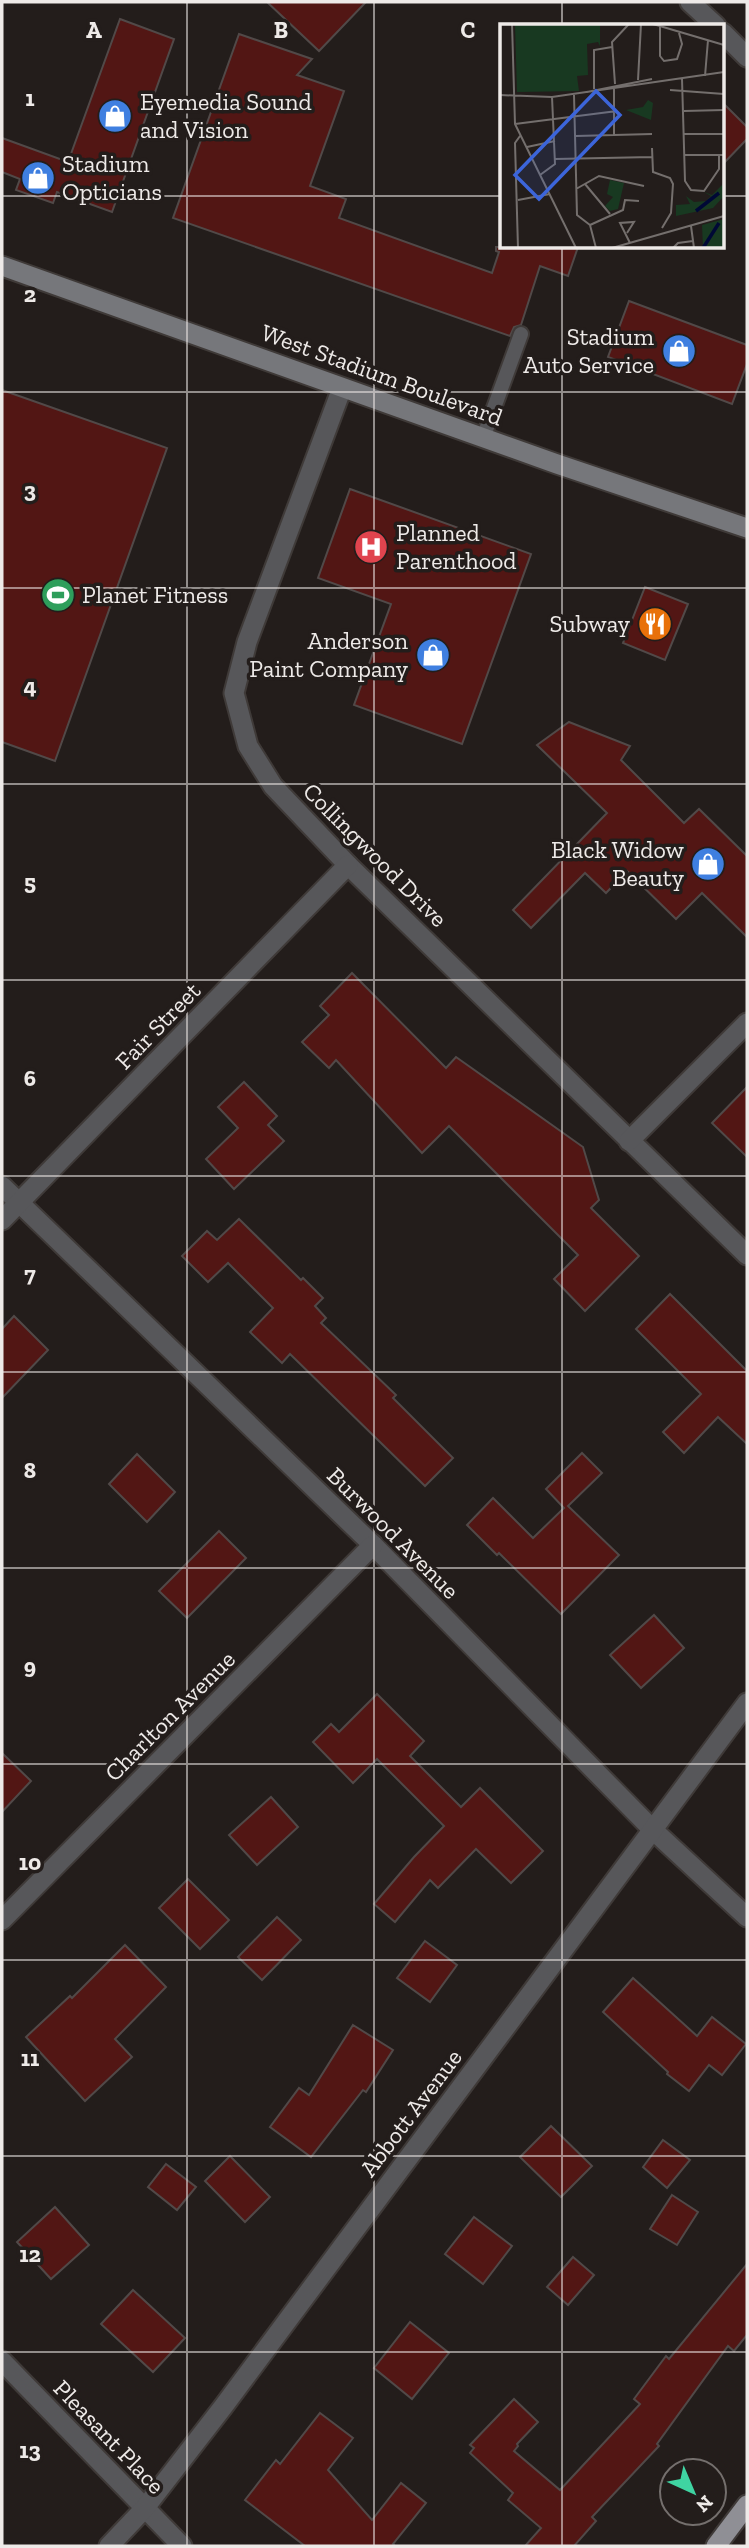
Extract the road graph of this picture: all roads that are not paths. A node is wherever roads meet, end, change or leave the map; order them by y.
1 (690, 2) edge
2 (714, 24) edge
3 (724, 34) edge
4 (747, 57) edge
5 (2, 265) edge
6 (521, 334) dead end
7 (342, 388) junction
8 (483, 438) junction
9 (747, 528) edge
10 (348, 865) junction
11 (747, 1023) edge
12 (629, 1140) junction
13 (2, 1186) edge
14 (19, 1203) junction
15 (2, 1220) edge
16 (747, 1255) edge
17 (373, 1545) junction
18 (747, 1703) edge
19 (653, 1830) junction
20 (747, 1917) edge
21 (2, 1920) edge
22 (2, 2361) edge
23 (746, 2508) edge
24 (144, 2509) junction
25 (109, 2546) edge
26 (182, 2546) edge
27 (716, 2546) edge

1 - 2 street
3 - 4 street
5 - 7 main road, West Stadium Boulevard
6 - 8 lane
7 - 8 main road, West Stadium Boulevard
7 - 10 street, Collingwood Drive
8 - 9 main road, West Stadium Boulevard
10 - 12 street, Collingwood Drive
10 - 14 street, Fair Street
11 - 12 street
12 - 16 street, Collingwood Drive
13 - 14 street, Burwood Avenue
14 - 15 street, Fair Street
14 - 17 street, Burwood Avenue
17 - 19 street, Burwood Avenue
17 - 21 street, Charlton Avenue
18 - 19 street, Abbott Avenue
19 - 20 street, Burwood Avenue
19 - 24 street, Abbott Avenue
22 - 24 street, Pleasant Place
23 - 27 main road
24 - 25 street, Abbott Avenue
24 - 26 street, Pleasant Place

